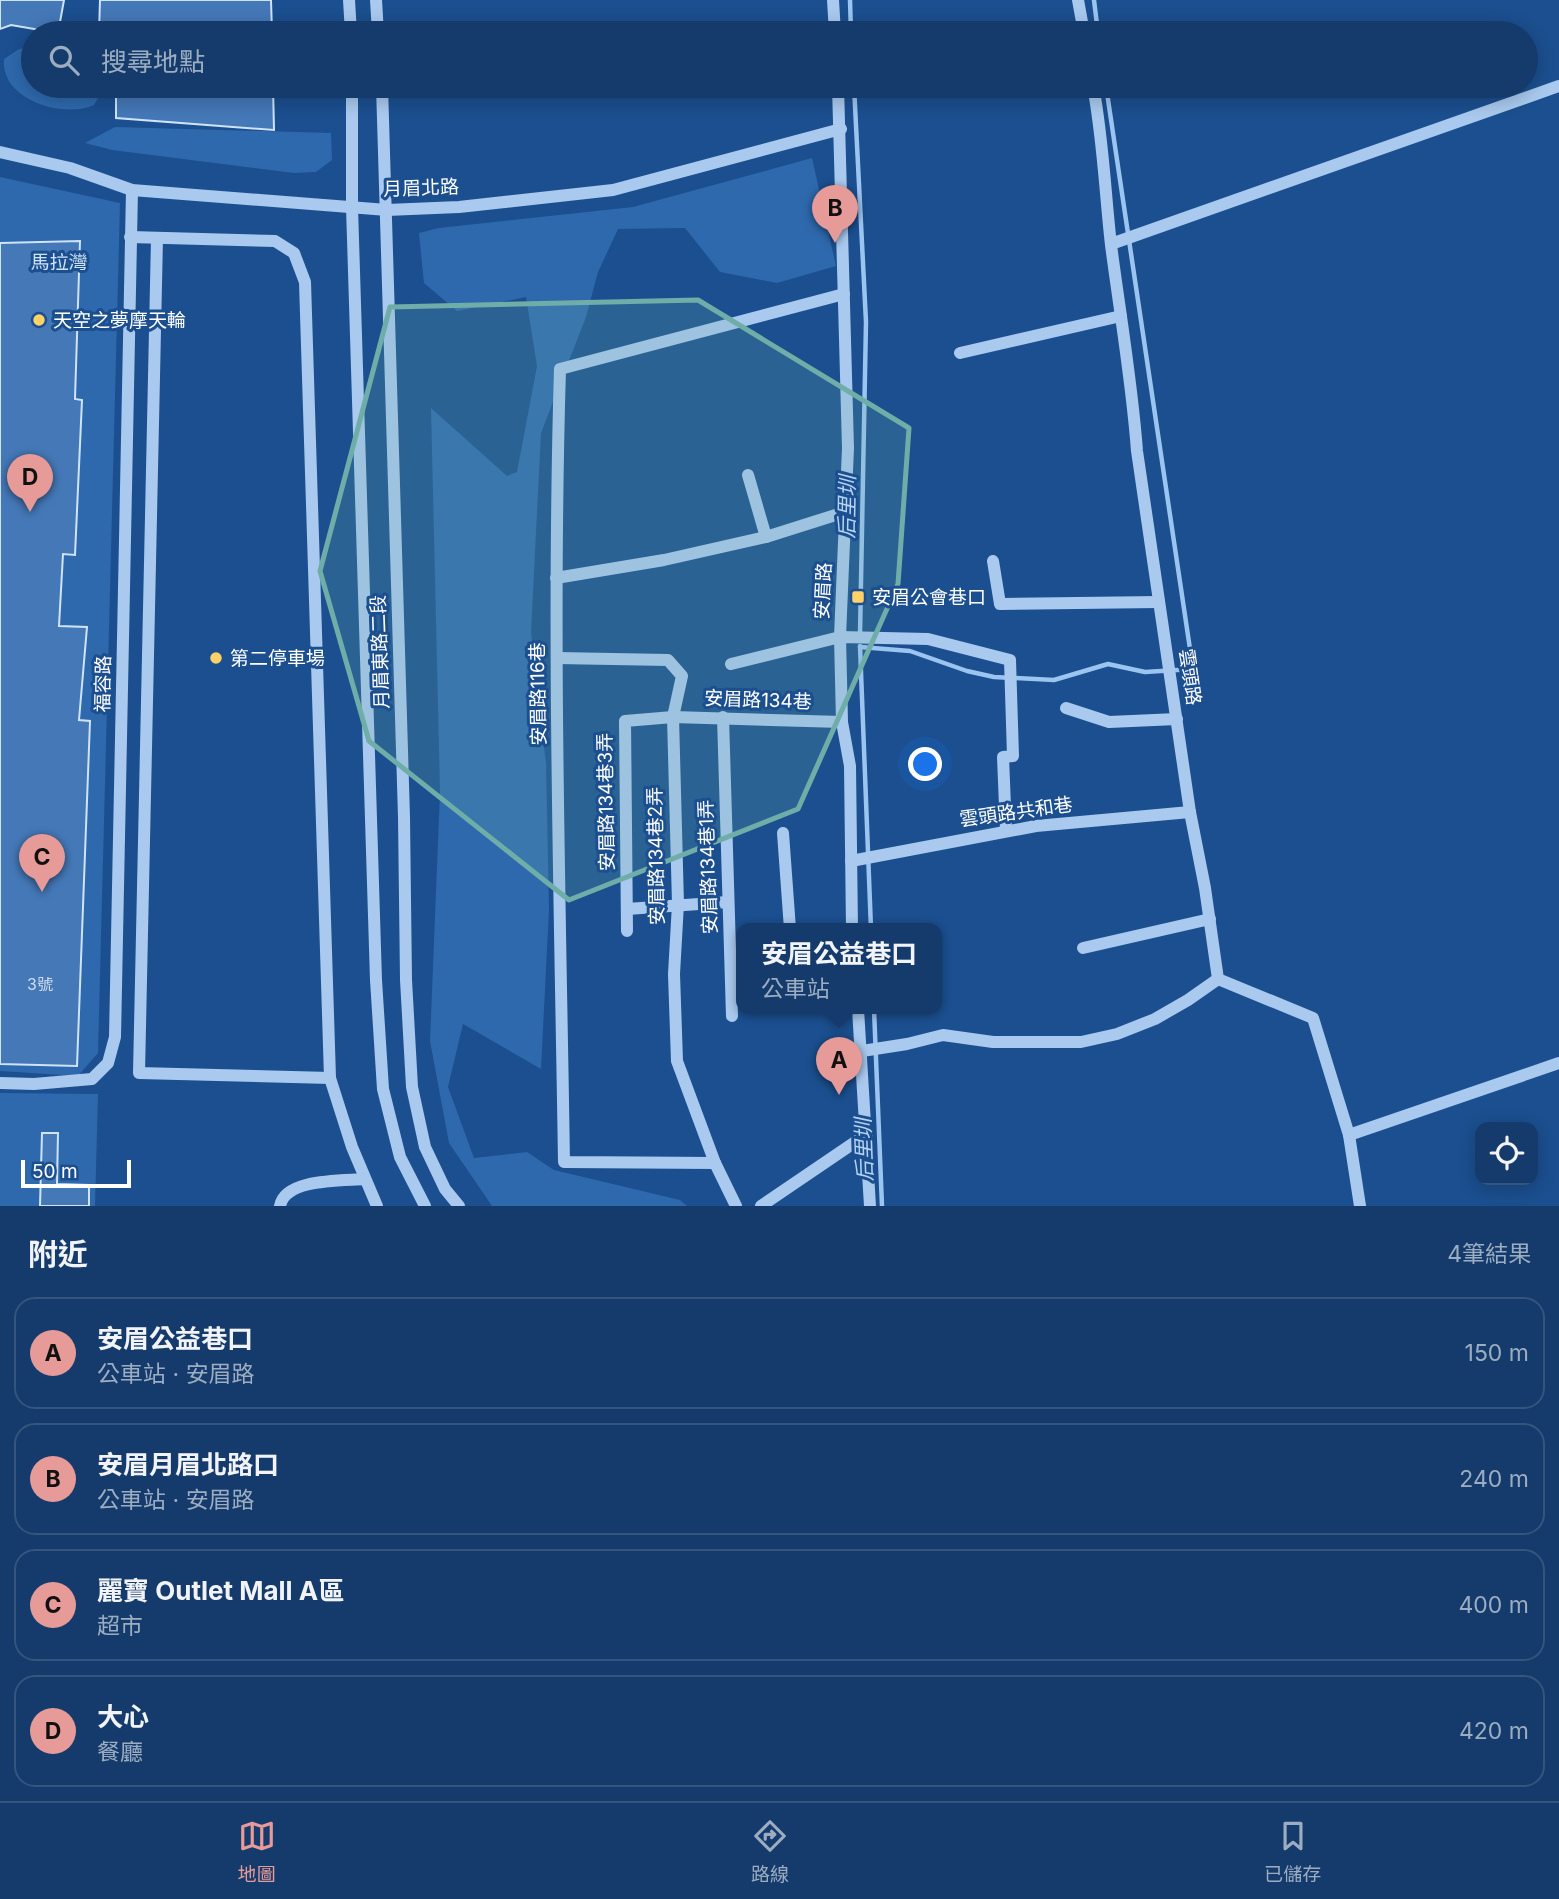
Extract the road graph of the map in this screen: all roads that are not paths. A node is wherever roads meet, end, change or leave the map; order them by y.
1 (349, 0) edge
2 (376, 0) edge
3 (833, 0) edge
4 (1078, 0) edge
5 (350, 21) edge
6 (377, 21) edge
7 (834, 21) edge
8 (1081, 21) edge
9 (1559, 86) edge
10 (1538, 93) edge
11 (352, 98) edge
12 (382, 98) edge
13 (839, 98) edge
14 (1095, 98) edge
15 (1525, 98) edge
16 (841, 130) junction
17 (0, 152) edge
18 (131, 190) junction
19 (352, 207) junction
20 (387, 210) junction
21 (130, 237) junction
22 (157, 238) junction
23 (1111, 244) junction
24 (844, 294) junction
25 (1121, 316) junction
26 (960, 354) dead end
27 (748, 475) dead end
28 (845, 512) junction
29 (766, 537) junction
30 (993, 561) dead end
31 (556, 578) junction
32 (1159, 602) junction
33 (840, 636) junction
34 (557, 658) junction
35 (731, 664) dead end
36 (1066, 708) dead end
37 (673, 717) junction
38 (723, 718) junction
39 (1177, 719) junction
40 (842, 722) junction
41 (1189, 813) junction
42 (1006, 831) junction
43 (783, 832) dead end
44 (850, 862) junction
45 (728, 902) junction
46 (678, 904) junction
47 (627, 909) junction
48 (1210, 919) junction
49 (790, 923) edge
50 (852, 923) edge
51 (627, 931) dead end
52 (735, 948) edge
53 (1083, 948) dead end
54 (1218, 979) junction
55 (858, 1014) edge
56 (732, 1016) dead end
57 (862, 1051) junction
58 (1559, 1063) edge
59 (330, 1078) junction
60 (0, 1083) edge
61 (867, 1134) junction
62 (1349, 1135) junction
63 (715, 1163) junction
64 (365, 1179) junction
65 (280, 1206) edge
66 (377, 1206) edge
67 (425, 1206) edge
68 (459, 1206) edge
69 (736, 1206) edge
70 (761, 1206) edge
71 (870, 1206) edge
72 (1360, 1206) edge

1 - 5 street
2 - 6 street
3 - 7 street
4 - 8 street
9 - 10 street
11 - 19 street, 月眉東路二段
12 - 20 street, 月眉東路二段
13 - 16 street, 安眉路
14 - 23 street, 雲頭路
15 - 23 street
16 - 20 street, 月眉北路
16 - 24 street, 安眉路
17 - 18 street, 月眉北路
18 - 19 street, 月眉北路
18 - 21 street, 福容路
19 - 20 street, 月眉北路
19 - 67 street, 月眉東路二段
20 - 68 street, 月眉東路二段
21 - 22 street
21 - 60 street, 福容路
22 - 59 street
22 - 59 street
23 - 25 street, 雲頭路
24 - 28 street, 安眉路
24 - 31 street, 安眉路116巷
25 - 26 street
25 - 32 street, 雲頭路
27 - 29 street
28 - 29 street
28 - 33 street, 安眉路
29 - 31 street
30 - 32 street
31 - 34 street, 安眉路116巷
32 - 39 street, 雲頭路
33 - 35 street
33 - 40 street, 安眉路
33 - 42 street
34 - 37 street, 安眉路134巷2弄
34 - 63 street, 安眉路116巷
36 - 39 street
37 - 38 street, 安眉路134巷
37 - 46 street, 安眉路134巷2弄
37 - 47 street, 安眉路134巷3弄
38 - 40 street, 安眉路134巷
38 - 45 street, 安眉路134巷1弄
39 - 41 street, 雲頭路
40 - 44 street, 安眉路
41 - 42 street, 雲頭路共和巷
41 - 48 street, 雲頭路
42 - 44 street, 雲頭路共和巷
43 - 49 street
44 - 50 street, 安眉路
45 - 46 street
45 - 52 street, 安眉路134巷1弄
46 - 47 street
46 - 63 street, 安眉路134巷2弄
47 - 51 street, 安眉路134巷3弄
48 - 53 street
48 - 54 street, 雲頭路
52 - 56 street, 安眉路134巷1弄
54 - 57 street
54 - 62 street
55 - 57 street
57 - 61 street
58 - 62 street
59 - 64 street
61 - 70 street
61 - 71 street
62 - 72 street
63 - 69 street
64 - 65 street
64 - 66 street

